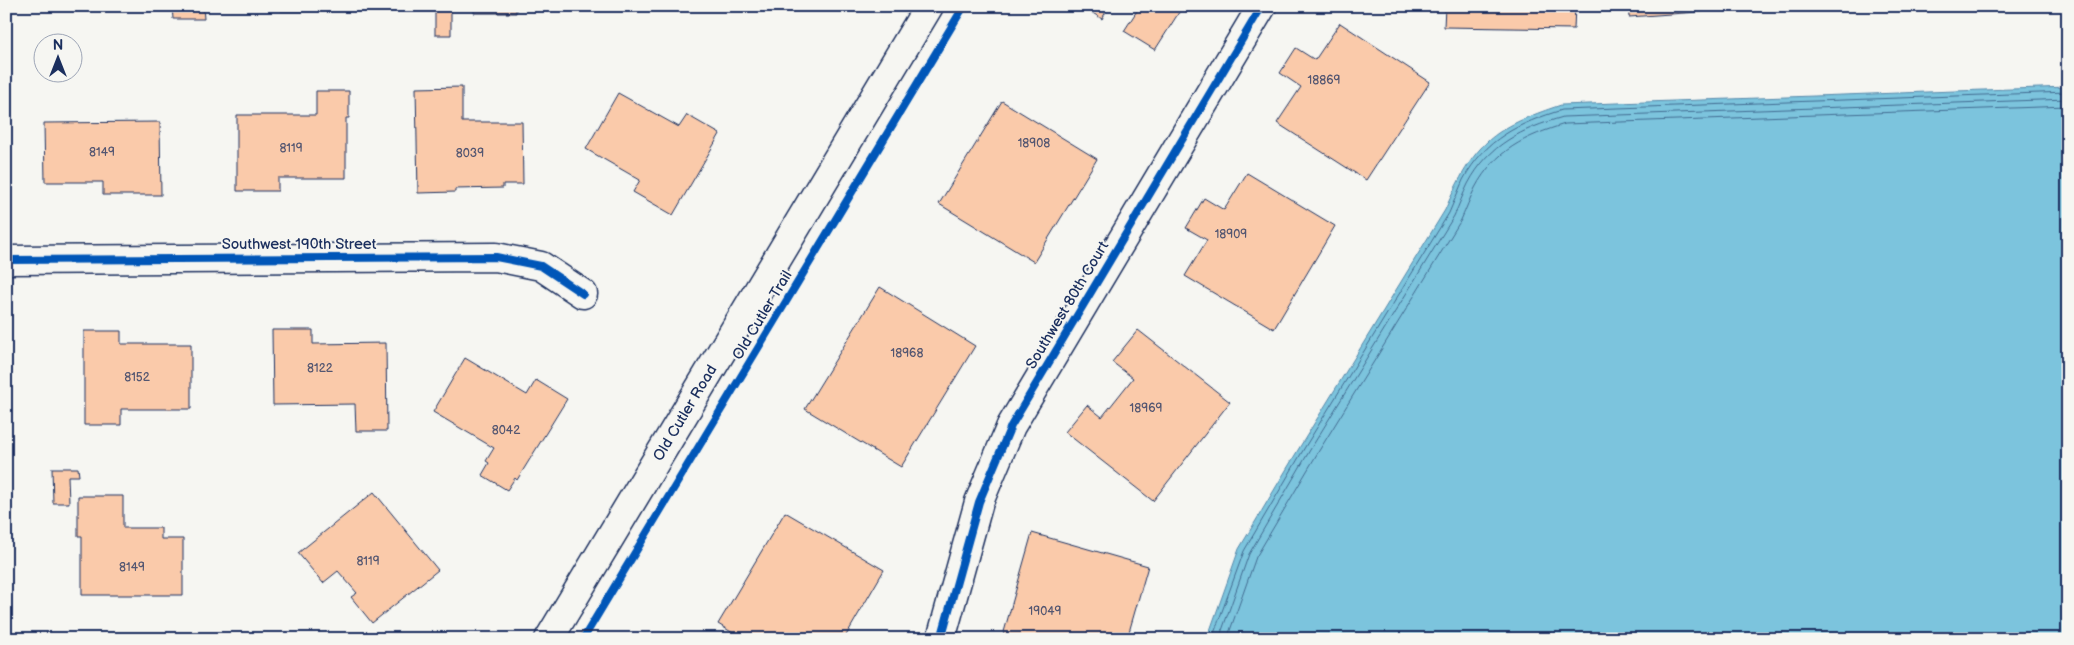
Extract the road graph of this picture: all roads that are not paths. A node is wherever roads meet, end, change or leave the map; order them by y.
1 (929, 6) edge
2 (1262, 6) edge
3 (6, 260) edge
4 (583, 294) dead end
5 (549, 639) edge
6 (941, 639) edge

1 - 5 street, Old Cutler Road
2 - 6 street, Southwest 80th Court
3 - 4 street, Southwest 190th Street

